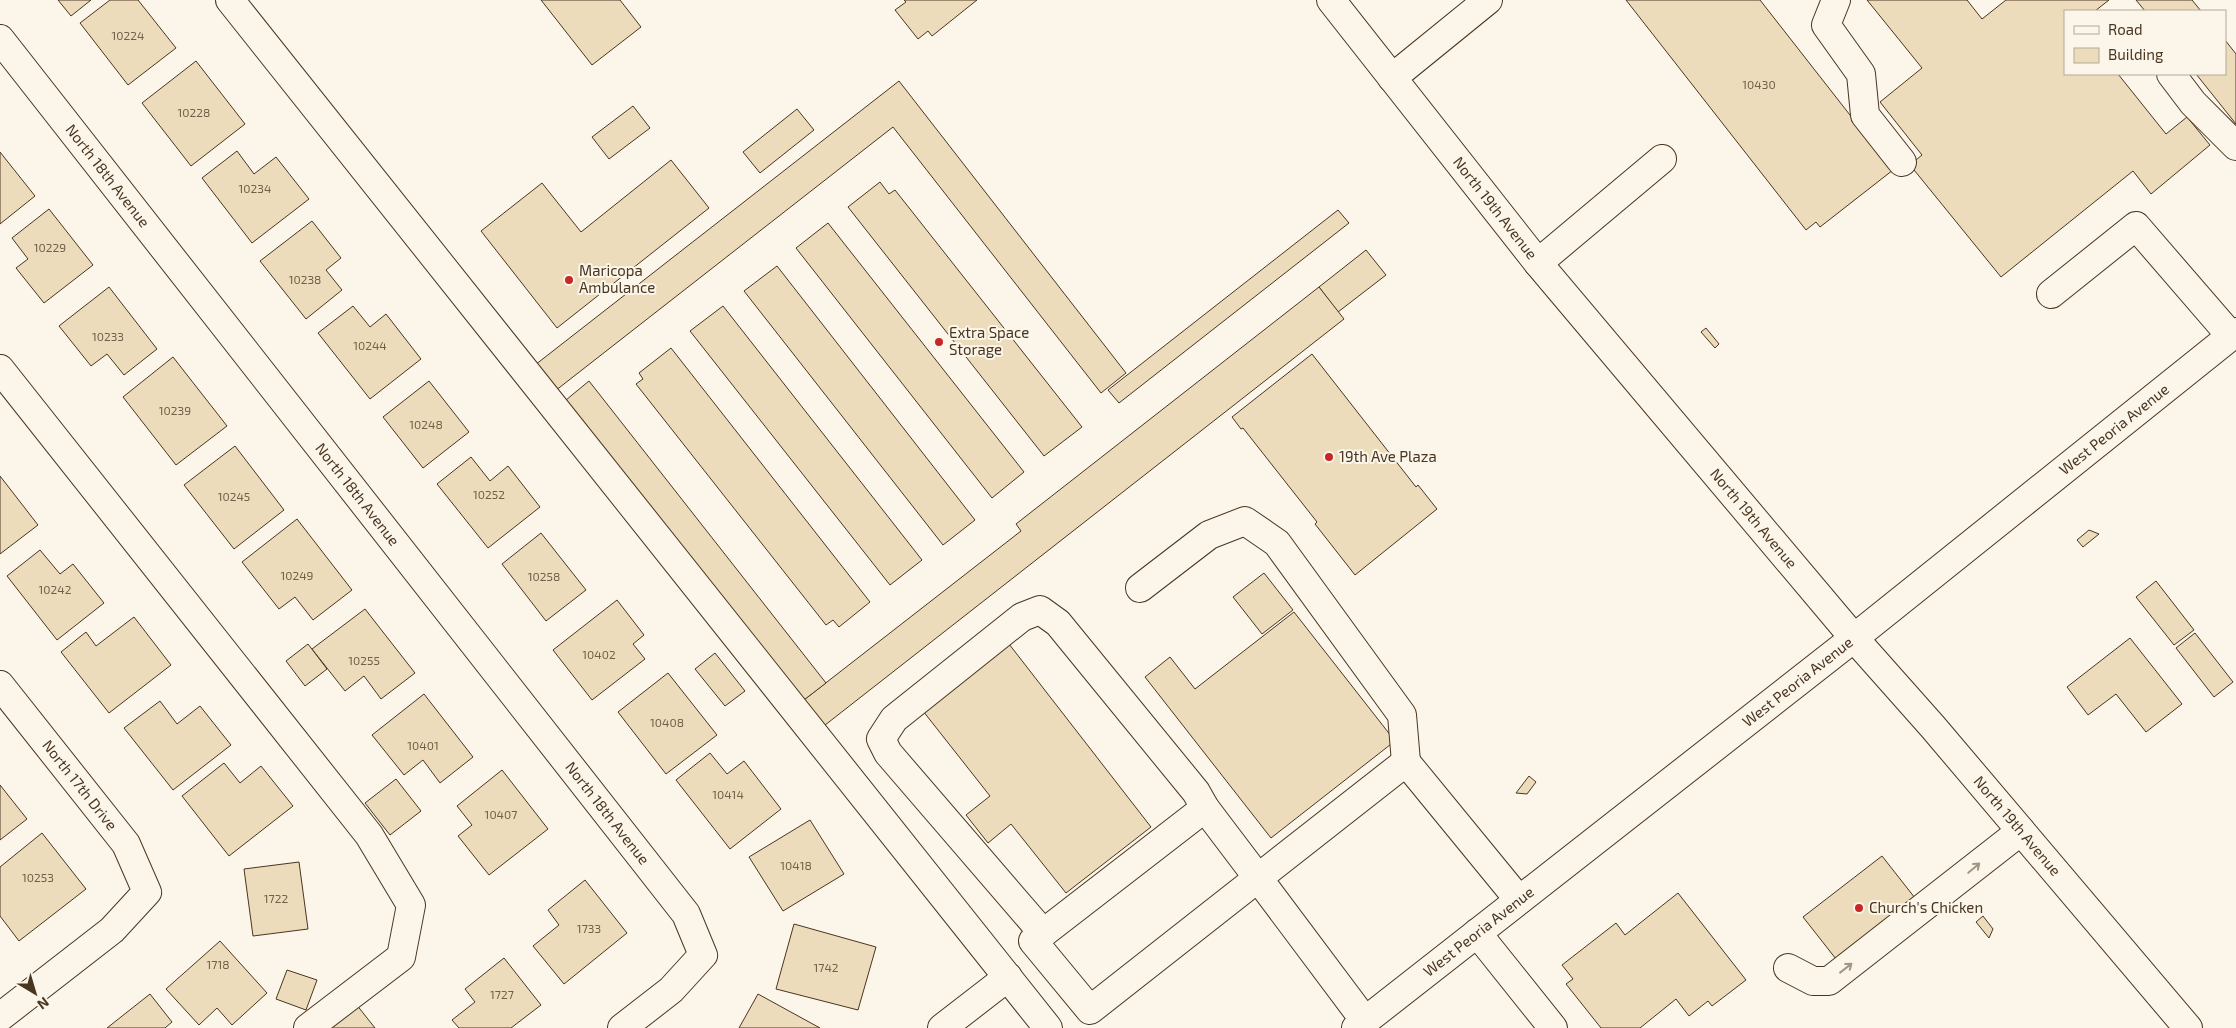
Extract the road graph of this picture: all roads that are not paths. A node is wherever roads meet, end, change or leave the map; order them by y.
1 (230, 0) edge
2 (1331, 0) edge
3 (1488, 0) edge
4 (1836, 0) edge
5 (1, 41) edge
6 (2172, 75) edge
7 (1392, 78) junction
8 (2236, 146) edge
9 (1662, 159) dead end
10 (1902, 162) dead end
11 (1538, 263) junction
12 (2051, 294) dead end
13 (2234, 334) edge
14 (0, 369) edge
15 (1140, 588) dead end
16 (1854, 638) junction
17 (0, 685) edge
18 (1406, 762) junction
19 (1205, 808) junction
20 (2021, 830) junction
21 (1258, 878) junction
22 (1519, 900) junction
23 (1043, 933) junction
24 (1477, 933) junction
25 (1788, 968) dead end
26 (1008, 977) junction
27 (0, 1017) edge
28 (1360, 1025) edge
29 (308, 1028) edge
30 (622, 1028) edge
31 (942, 1028) edge
32 (1048, 1028) edge
33 (1553, 1028) edge
34 (2188, 1028) edge

1 - 26 main road
2 - 7 main road, North 19th Avenue
3 - 7 main road
4 - 10 main road
5 - 30 main road, North 18th Avenue
6 - 8 main road
7 - 11 main road, North 19th Avenue
9 - 11 main road
11 - 16 main road, North 19th Avenue
12 - 13 main road
13 - 16 main road, West Peoria Avenue
14 - 29 main road
15 - 18 main road
16 - 20 main road, North 19th Avenue
16 - 22 main road, West Peoria Avenue
17 - 27 main road, North 17th Drive
18 - 21 main road
18 - 22 main road
19 - 21 main road
19 - 23 main road
19 - 23 main road
25 -> 20 main road
20 - 34 main road, North 19th Avenue
21 - 23 main road
21 - 28 main road
22 - 24 main road, West Peoria Avenue
24 - 28 main road, West Peoria Avenue
24 - 33 main road
26 - 31 main road
26 - 32 main road

